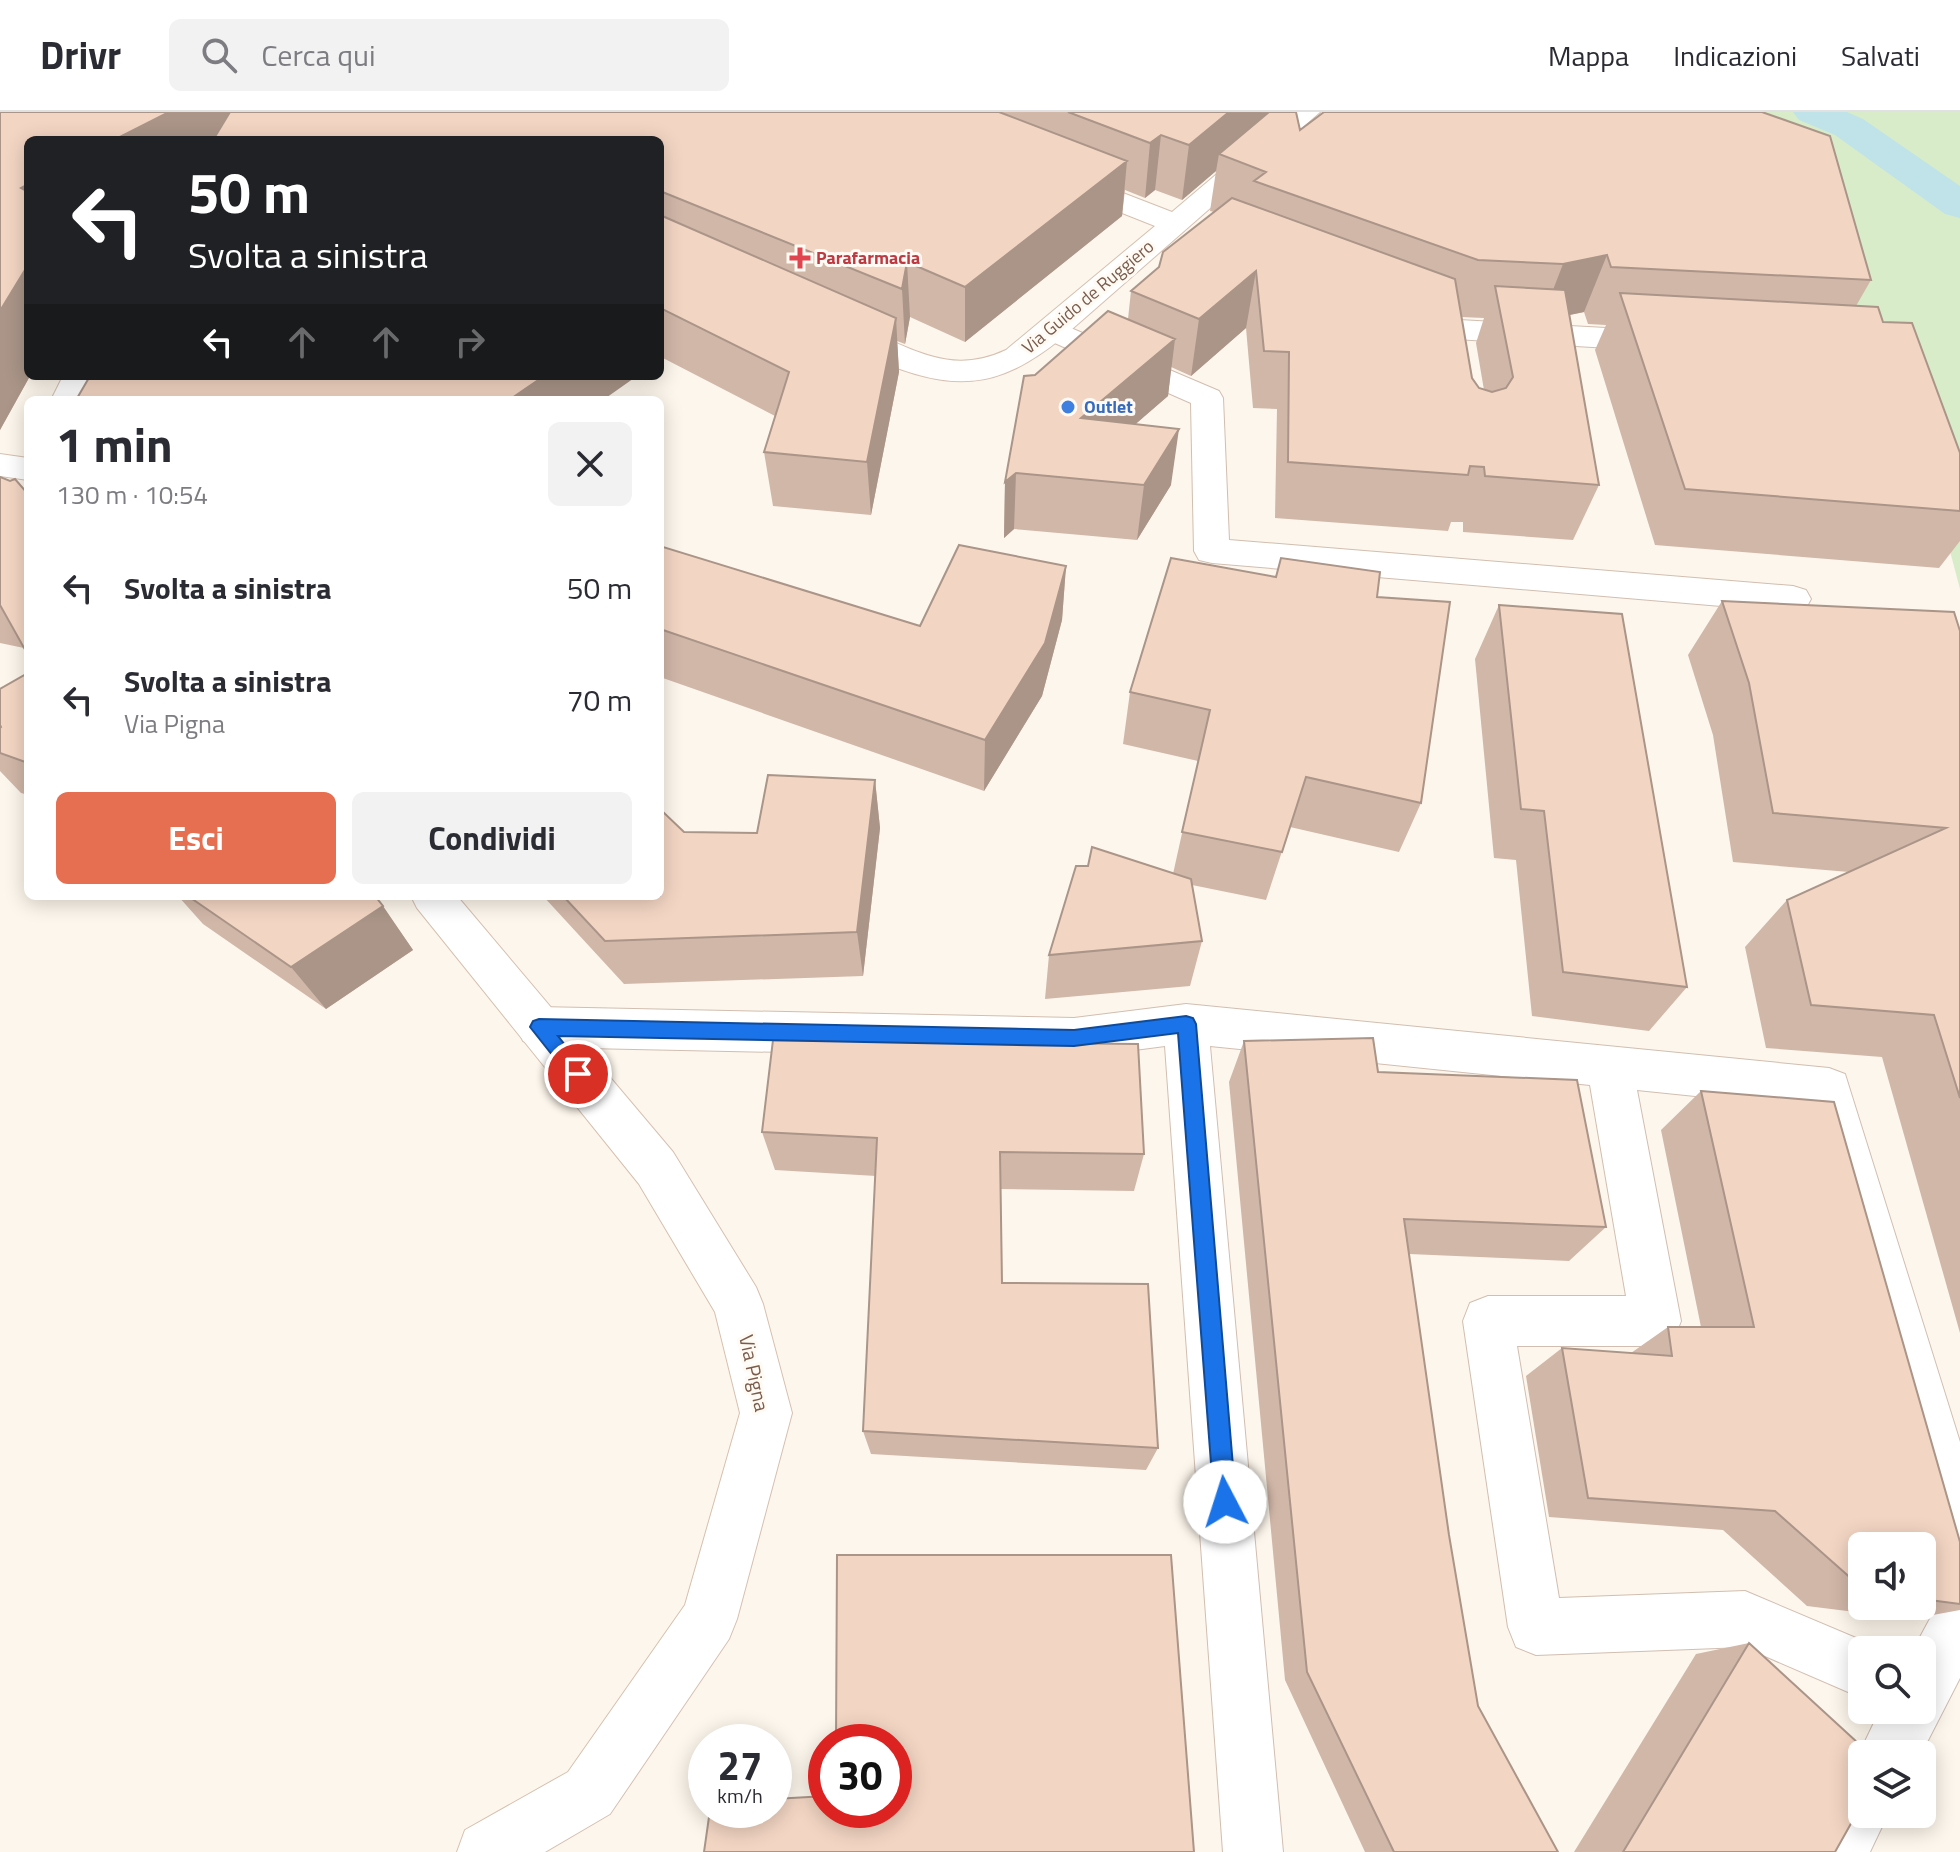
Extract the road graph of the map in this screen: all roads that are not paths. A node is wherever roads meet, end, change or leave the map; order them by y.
1 (1306, 112) edge
2 (1040, 170) edge
3 (1175, 224) junction
4 (1212, 238) edge
5 (1383, 302) edge
6 (815, 321) edge
7 (1052, 330) junction
8 (1691, 342) edge
9 (0, 465) edge
10 (24, 468) edge
11 (1793, 599) dead end
12 (435, 900) edge
13 (1186, 1024) junction
14 (539, 1027) junction
15 (1610, 1067) junction
16 (1960, 1532) edge
17 (1960, 1620) edge
18 (1848, 1663) edge
19 (1936, 1665) edge
20 (1850, 1828) edge
21 (487, 1852) edge
22 (1253, 1852) edge
23 (1837, 1852) edge

1 - 3 street, Via Guido de Ruggiero
2 - 3 street
3 - 4 street
3 - 7 street, Via Guido de Ruggiero
5 - 8 street
6 - 7 street, Via Guido de Ruggiero
7 - 11 street
9 - 10 street
12 - 14 street, Via Pigna
13 - 14 street
13 - 15 street
13 - 22 street
14 - 21 street, Via Pigna
15 - 16 street
15 - 18 street
17 - 19 street
20 - 23 street

